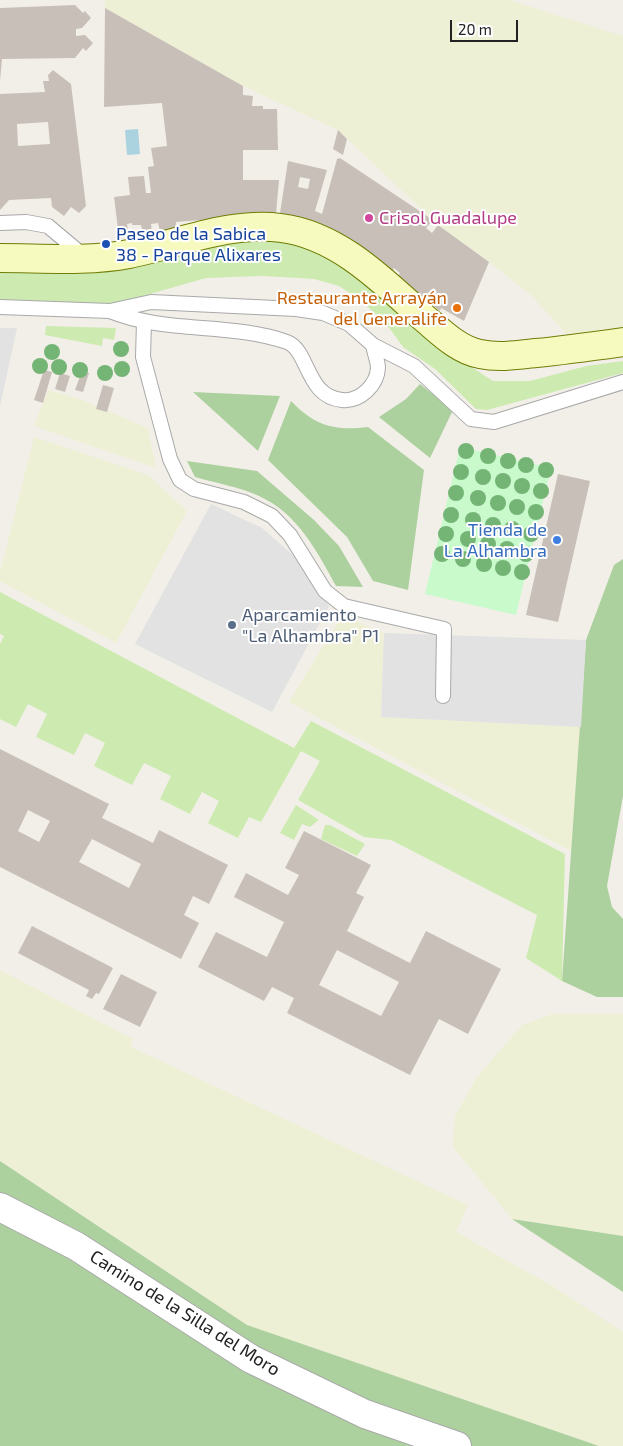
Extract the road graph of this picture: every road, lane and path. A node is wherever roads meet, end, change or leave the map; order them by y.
1 (0, 223) edge
2 (0, 258) edge
3 (85, 258) junction
4 (0, 307) edge
5 (110, 311) junction
6 (144, 322) junction
7 (623, 342) edge
8 (373, 345) junction
9 (623, 382) edge
10 (443, 696) dead end
11 (0, 1207) edge
12 (456, 1446) edge

1 - 3 lane
2 - 3 street
3 - 7 street
4 - 5 lane
5 - 6 lane
5 - 8 lane
6 - 8 lane
6 - 10 lane
8 - 9 lane
11 - 12 street, Camino de la Silla del Moro

